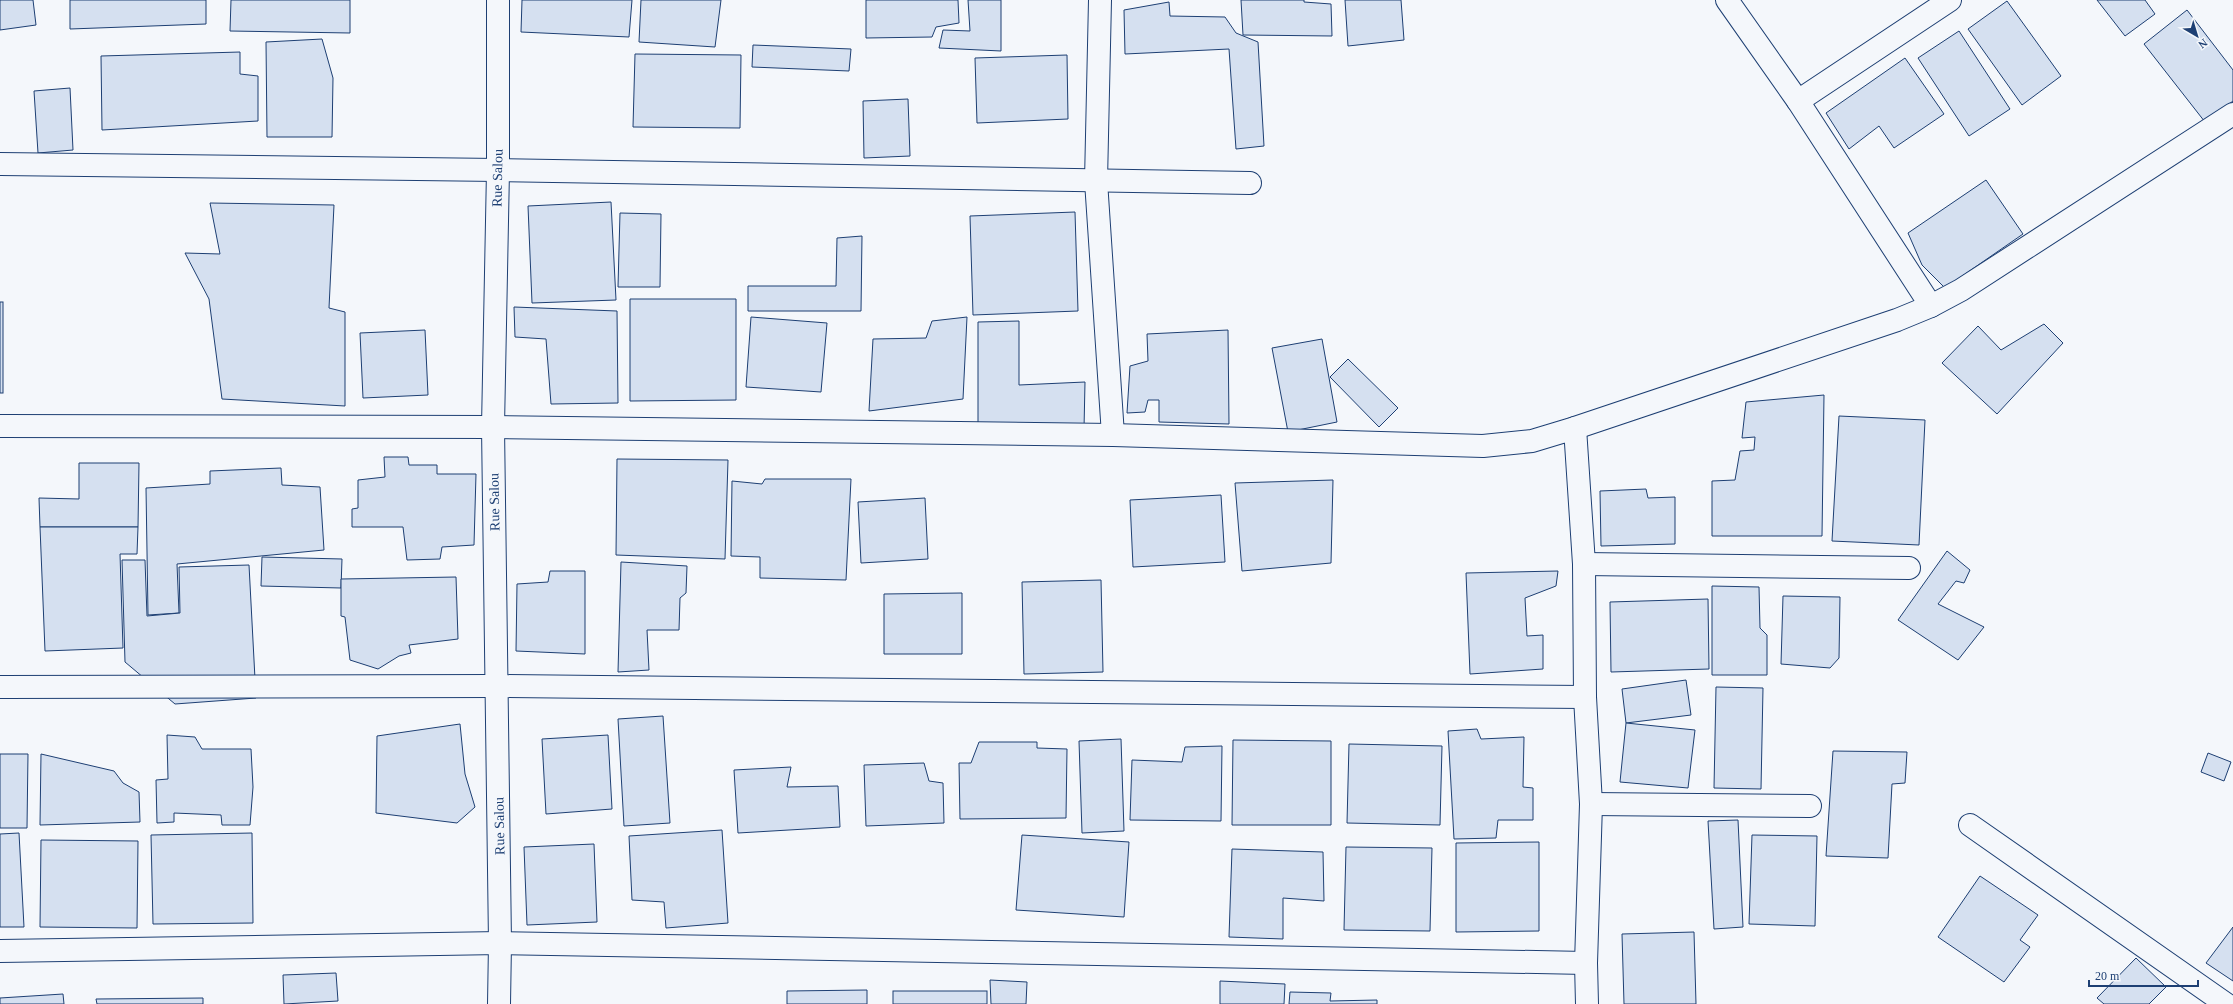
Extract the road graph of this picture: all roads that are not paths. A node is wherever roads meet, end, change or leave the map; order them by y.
1 (498, 0) edge
2 (1100, 0) edge
3 (1727, 0) edge
4 (1950, 0) edge
5 (1798, 101) junction
6 (2233, 114) edge
7 (0, 164) edge
8 (498, 170) junction
9 (1096, 180) junction
10 (1250, 183) dead end
11 (1931, 306) junction
12 (0, 426) edge
13 (493, 427) junction
14 (1575, 428) junction
15 (1113, 435) junction
16 (1584, 564) junction
17 (1909, 568) dead end
18 (497, 686) junction
19 (0, 687) edge
20 (1586, 697) junction
21 (1591, 804) junction
22 (1810, 806) dead end
23 (1970, 824) dead end
24 (500, 943) junction
25 (0, 951) edge
26 (1586, 963) junction
27 (499, 1004) edge
28 (1587, 1004) edge
29 (2226, 1004) edge

1 - 8 street, Rue Salou
2 - 9 street
3 - 5 street
4 - 5 street
5 - 11 street
6 - 11 street
7 - 8 street
8 - 9 street
8 - 13 street, Rue Salou
9 - 10 street
9 - 15 street
11 - 14 street
12 - 13 street
13 - 15 street
13 - 18 street, Rue Salou
14 - 15 street
14 - 16 street
16 - 17 street
16 - 20 street
18 - 19 street
18 - 20 street
18 - 24 street, Rue Salou
20 - 21 street
21 - 22 street
21 - 26 street
23 - 29 street
24 - 25 street
24 - 26 street
24 - 27 street, Rue Salou
26 - 28 street

